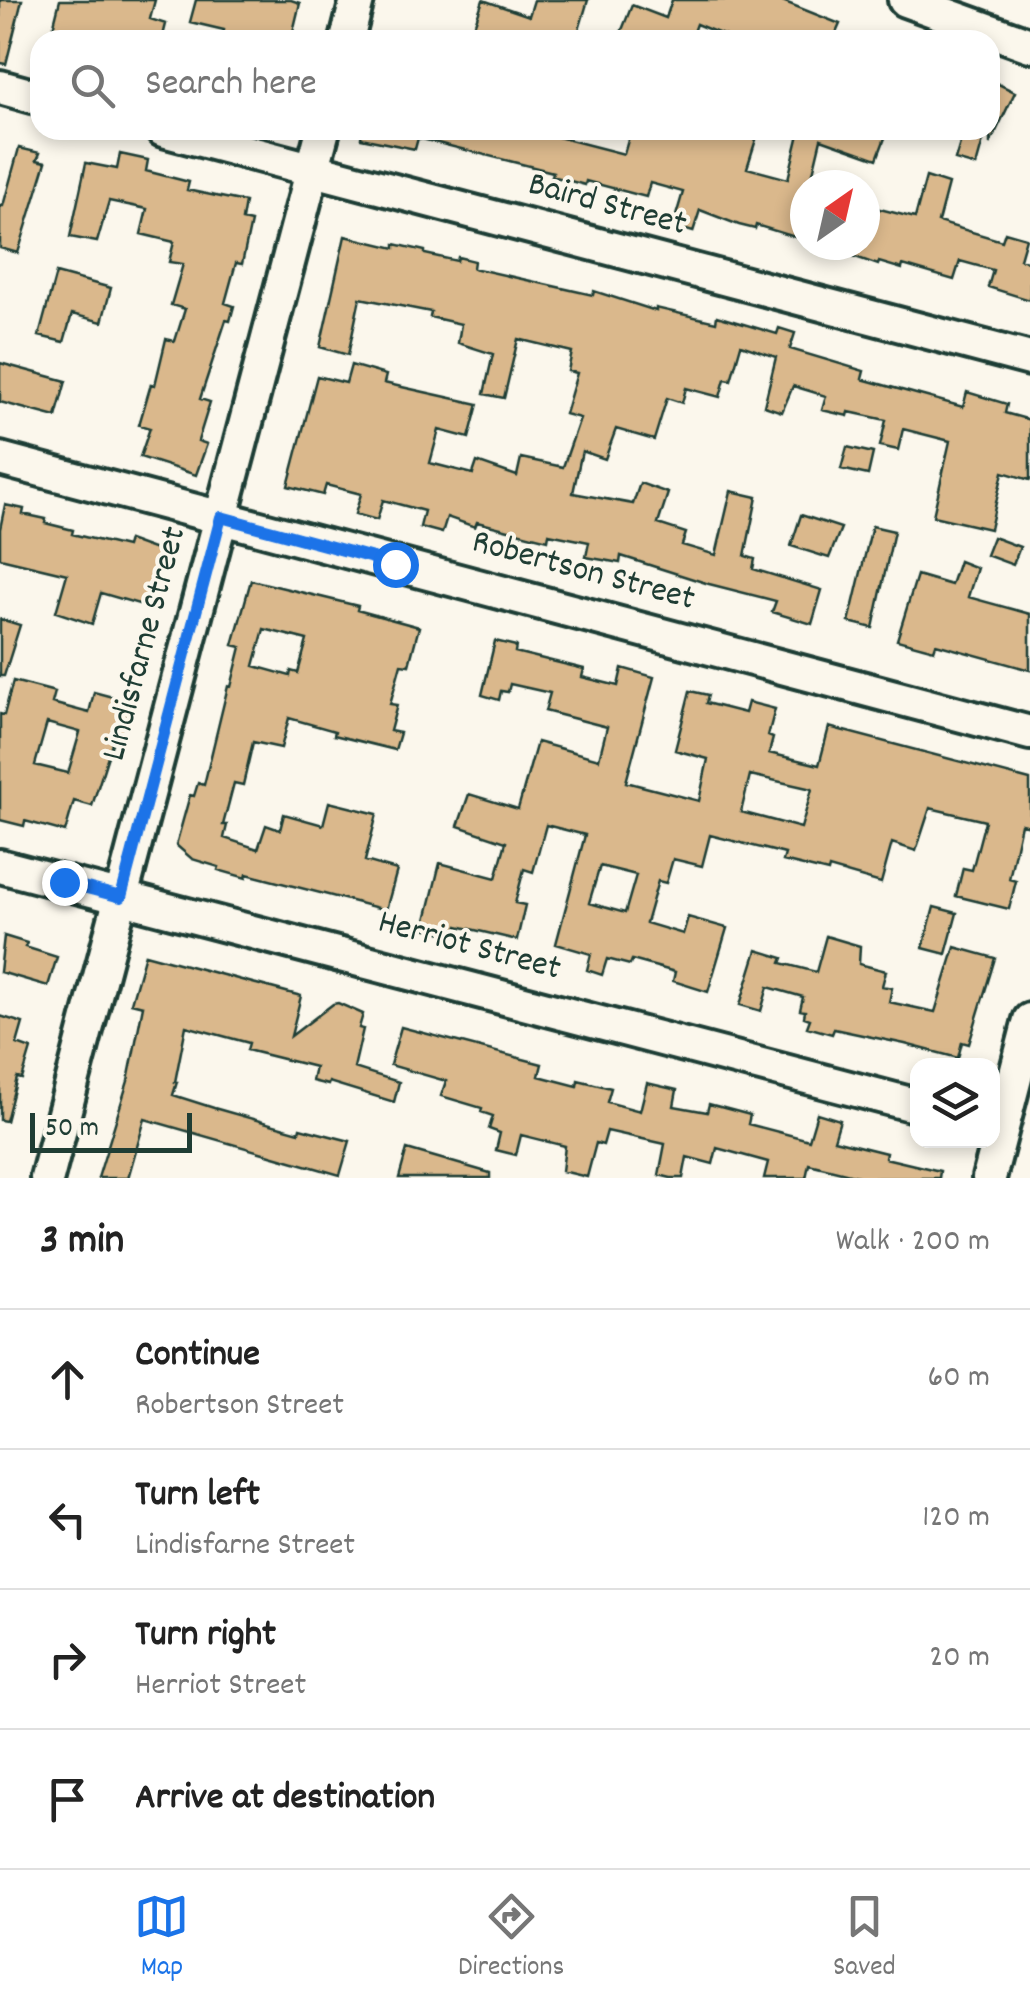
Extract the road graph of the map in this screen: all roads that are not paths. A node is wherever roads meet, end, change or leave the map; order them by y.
1 (357, 0) edge
2 (905, 0) edge
3 (350, 30) edge
4 (988, 30) edge
5 (1000, 34) edge
6 (1030, 45) edge
7 (0, 87) edge
8 (30, 95) edge
9 (200, 140) edge
10 (320, 140) edge
11 (312, 170) junction
12 (1030, 360) edge
13 (0, 459) edge
14 (221, 517) junction
15 (1030, 733) edge
16 (0, 866) edge
17 (121, 897) junction
18 (1030, 1020) edge
19 (1025, 1057) edge
20 (910, 1104) edge
21 (1000, 1119) edge
22 (994, 1148) edge
23 (47, 1178) edge
24 (989, 1178) edge

1 - 3 street
2 - 4 street
5 - 6 street
7 - 8 street
9 - 11 street, Baird Street
10 - 11 street, Lindisfarne Street
11 - 12 street, Baird Street
11 - 14 street, Lindisfarne Street
13 - 14 street, Robertson Street
14 - 15 street, Robertson Street
14 - 17 street, Lindisfarne Street
16 - 17 street, Herriot Street
17 - 20 street, Herriot Street
17 - 23 street, Lindisfarne Street
18 - 19 street
19 - 21 street
22 - 24 street

